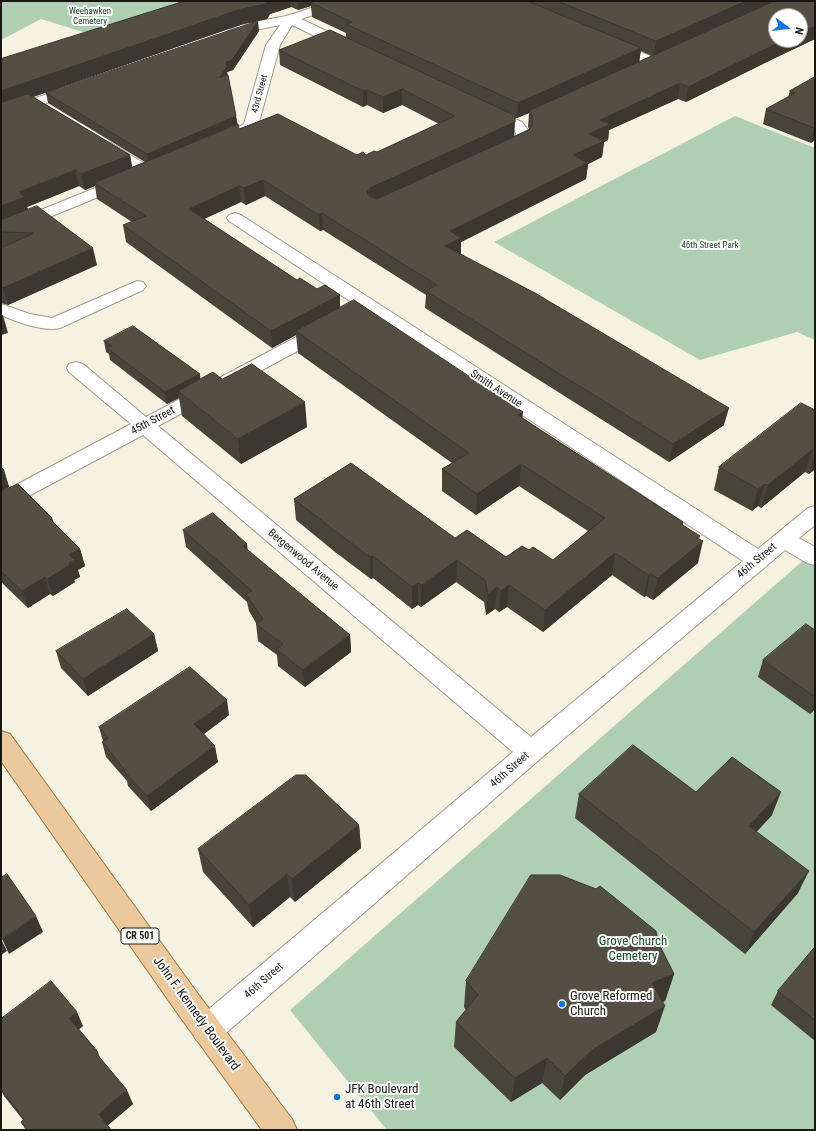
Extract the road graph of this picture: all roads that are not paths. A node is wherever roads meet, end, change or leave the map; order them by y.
1 (342, 1) edge
2 (290, 19) junction
3 (218, 39) edge
4 (602, 41) edge
5 (361, 52) edge
6 (667, 56) edge
7 (654, 62) junction
8 (639, 69) edge
9 (86, 85) edge
10 (34, 103) junction
11 (474, 105) edge
12 (48, 111) edge
13 (1, 114) edge
14 (531, 119) edge
15 (517, 125) junction
16 (94, 139) edge
17 (217, 143) edge
18 (488, 157) edge
19 (161, 166) edge
20 (147, 172) junction
21 (235, 218) dead end
22 (1, 232) edge
23 (137, 286) dead end
24 (1, 309) edge
25 (354, 313) junction
26 (76, 368) dead end
27 (145, 426) junction
28 (1, 502) edge
29 (815, 514) edge
30 (784, 539) junction
31 (815, 557) edge
32 (758, 560) junction
33 (1, 741) edge
34 (531, 752) junction
35 (208, 1030) junction
36 (281, 1130) edge

1 - 2 street
2 - 3 street
2 - 5 street
2 - 17 street, 43rd Street
4 - 7 street
6 - 7 street
7 - 8 street
9 - 10 street
10 - 12 street
10 - 13 street
11 - 15 street
14 - 15 street
15 - 18 street
16 - 20 street
19 - 20 street
20 - 22 street
21 - 25 street, Smith Avenue
23 - 24 street
25 - 27 street, 45th Street
25 - 32 street, Smith Avenue
26 - 27 street, Bergenwood Avenue
27 - 28 street, 45th Street
27 - 34 street, Bergenwood Avenue
29 - 30 street, 46th Street
30 - 31 street
30 - 32 street, 46th Street
32 - 34 street, 46th Street
33 - 35 main road, John F. Kennedy Boulevard / CR 501
34 - 35 street, 46th Street
35 - 36 main road, John F. Kennedy Boulevard / CR 501

